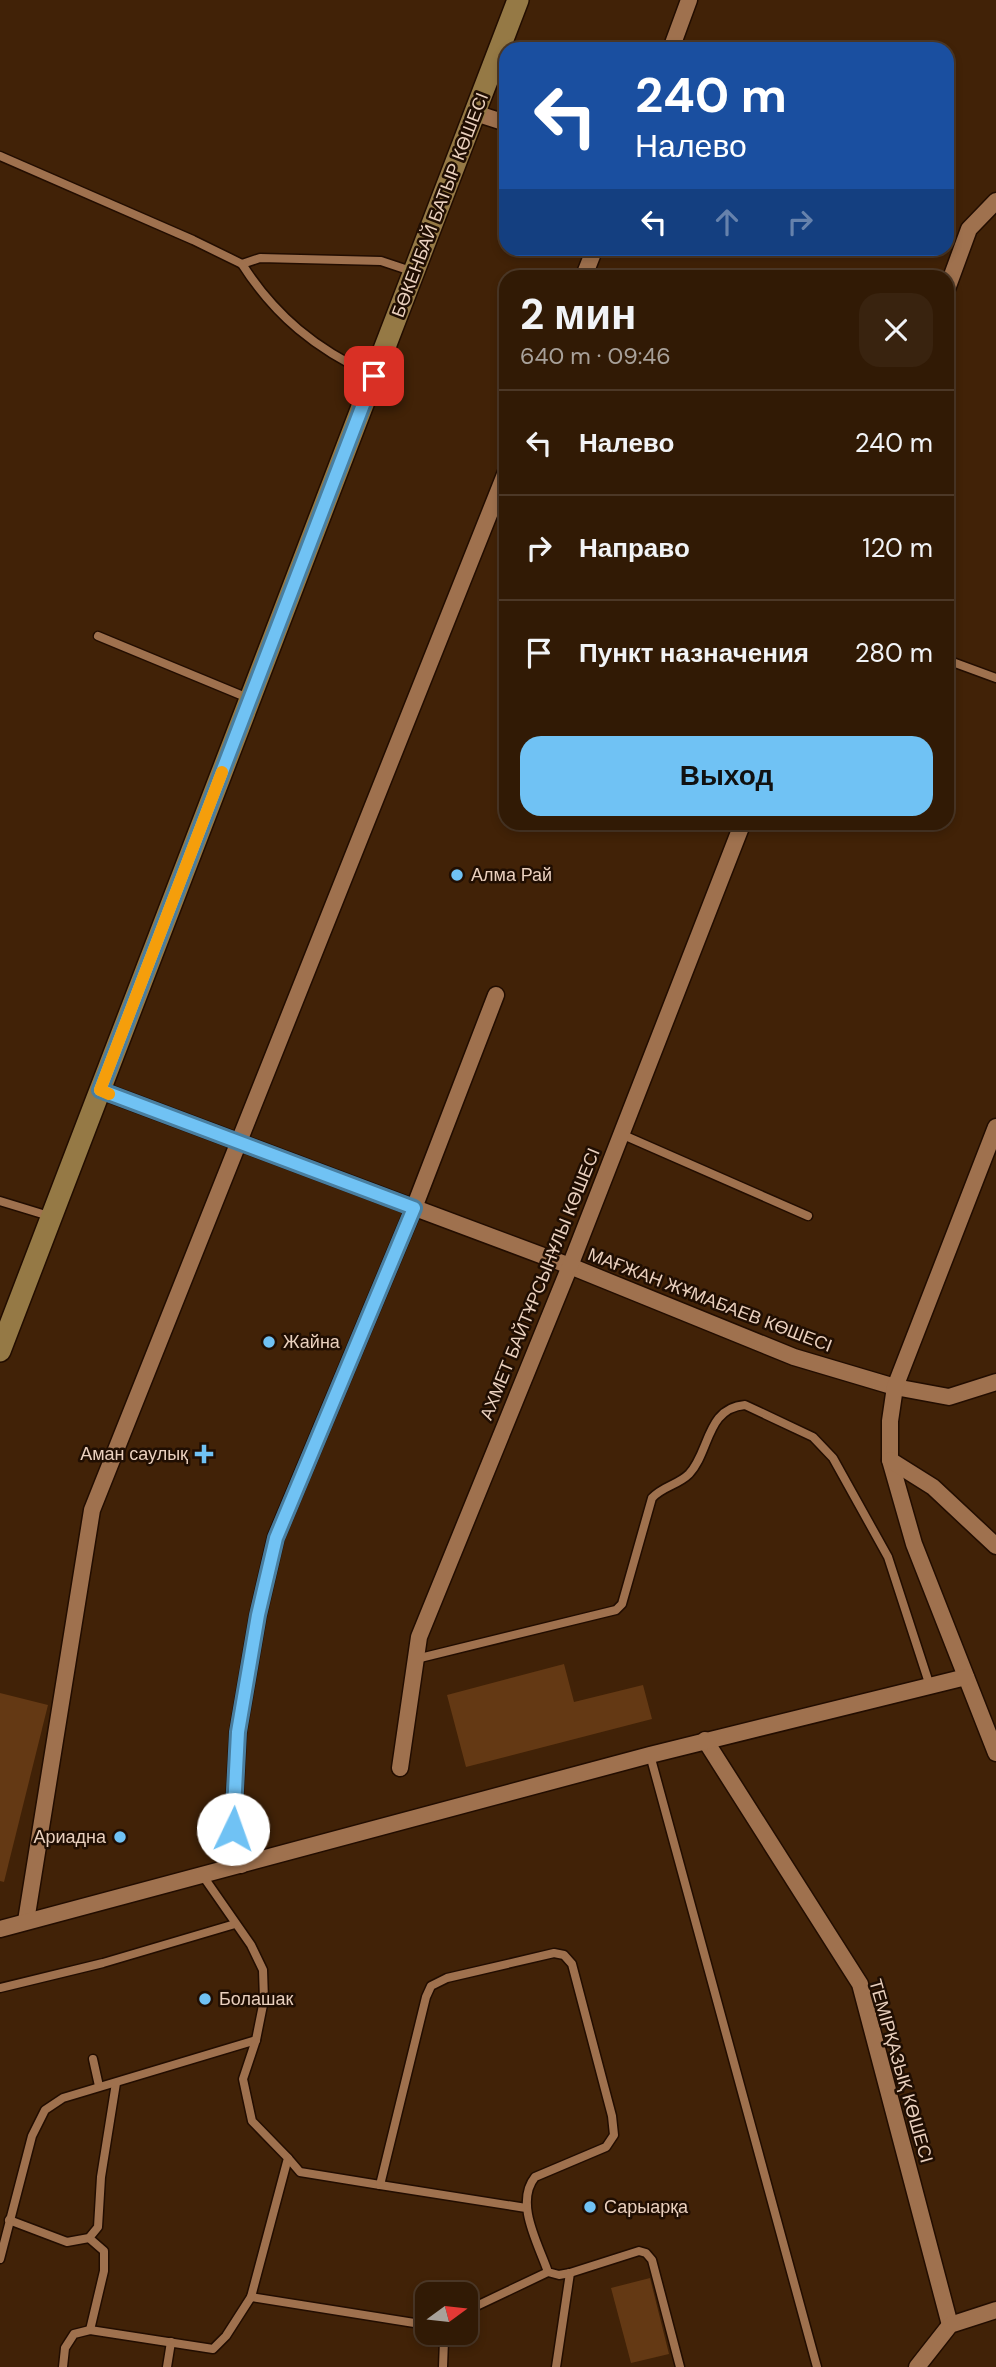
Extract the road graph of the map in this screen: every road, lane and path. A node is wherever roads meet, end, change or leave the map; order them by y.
1 (518, 0) edge
2 (689, 0) edge
3 (502, 42) edge
4 (674, 42) edge
5 (499, 50) edge
6 (475, 113) junction
7 (499, 121) edge
8 (0, 156) edge
9 (996, 201) edge
10 (242, 264) junction
11 (954, 270) edge
12 (414, 272) junction
13 (374, 376) junction
14 (499, 492) edge
15 (98, 636) dead end
16 (954, 663) edge
17 (996, 678) edge
18 (251, 699) junction
19 (740, 830) edge
20 (496, 995) dead end
21 (100, 1090) junction
22 (996, 1127) edge
23 (621, 1134) junction
24 (238, 1143) junction
25 (0, 1202) edge
26 (414, 1208) junction
27 (808, 1216) dead end
28 (52, 1217) junction
29 (569, 1266) junction
30 (0, 1351) edge
31 (996, 1382) edge
32 (895, 1387) junction
33 (890, 1460) junction
34 (996, 1546) edge
35 (416, 1659) junction
36 (966, 1677) junction
37 (930, 1686) junction
38 (705, 1741) junction
39 (996, 1754) edge
40 (650, 1755) junction
41 (400, 1768) dead end
42 (241, 1865) junction
43 (203, 1876) junction
44 (26, 1922) junction
45 (235, 1924) junction
46 (0, 1929) edge
47 (0, 1988) edge
48 (256, 2040) junction
49 (93, 2059) dead end
50 (116, 2083) junction
51 (99, 2086) junction
52 (288, 2158) junction
53 (380, 2185) junction
54 (526, 2208) junction
55 (9, 2220) junction
56 (89, 2238) junction
57 (0, 2259) edge
58 (548, 2272) junction
59 (570, 2273) junction
60 (251, 2297) junction
61 (478, 2305) edge
62 (996, 2309) edge
63 (415, 2323) edge
64 (950, 2325) junction
65 (90, 2330) junction
66 (171, 2342) junction
67 (444, 2345) edge
68 (63, 2367) edge
69 (167, 2367) edge
70 (443, 2367) edge
71 (556, 2367) edge
72 (680, 2367) edge
73 (817, 2367) edge
74 (917, 2367) edge

1 - 3 main road, БӨКЕНБАЙ БАТЫР КӨШЕСІ
2 - 4 street
5 - 6 main road, БӨКЕНБАЙ БАТЫР КӨШЕСІ
6 - 7 street
6 - 12 main road, БӨКЕНБАЙ БАТЫР КӨШЕСІ
8 - 10 lane
9 - 11 street
10 - 12 lane
10 - 13 lane
12 - 13 main road, БӨКЕНБАЙ БАТЫР КӨШЕСІ
13 - 18 main road, БӨКЕНБАЙ БАТЫР КӨШЕСІ
14 - 24 street
15 - 18 lane
16 - 17 lane
18 - 21 main road, БӨКЕНБАЙ БАТЫР КӨШЕСІ
19 - 23 street, АХМЕТ БАЙТҰРСЫНҰЛЫ КӨШЕСІ
20 - 26 street
21 - 24 street, МАҒЖАН ЖҰМАБАЕВ КӨШЕСІ
21 - 28 main road, БӨКЕНБАЙ БАТЫР КӨШЕСІ
22 - 32 street
23 - 27 lane
23 - 29 street, АХМЕТ БАЙТҰРСЫНҰЛЫ КӨШЕСІ
24 - 26 street, МАҒЖАН ЖҰМАБАЕВ КӨШЕСІ
24 - 44 street
25 - 28 lane
26 - 29 street, МАҒЖАН ЖҰМАБАЕВ КӨШЕСІ
26 - 42 street
28 - 30 main road, БӨКЕНБАЙ БАТЫР КӨШЕСІ
29 - 32 street, МАҒЖАН ЖҰМАБАЕВ КӨШЕСІ
29 - 35 street, АХМЕТ БАЙТҰРСЫНҰЛЫ КӨШЕСІ
31 - 32 street, МАҒЖАН ЖҰМАБАЕВ КӨШЕСІ
32 - 33 street
33 - 34 street
33 - 36 street
35 - 37 lane
35 - 41 street, АХМЕТ БАЙТҰРСЫНҰЛЫ КӨШЕСІ
36 - 37 street
36 - 39 street
37 - 38 street
38 - 40 street
38 - 64 street, ТЕМІРҚАЗЫҚ КӨШЕСІ
40 - 42 street
40 - 73 lane
42 - 43 street
43 - 44 street
43 - 45 lane
44 - 46 street
45 - 47 lane
45 - 48 lane
48 - 50 lane
48 - 52 lane
49 - 51 lane
50 - 51 lane
50 - 56 lane
51 - 55 lane
52 - 53 lane
52 - 60 lane
53 - 54 lane
53 - 54 lane
54 - 58 lane
55 - 56 lane
55 - 57 lane
56 - 65 lane
58 - 59 lane
58 - 61 lane
59 - 71 lane
59 - 72 lane
60 - 63 lane
60 - 66 lane
62 - 64 street
64 - 74 street
65 - 66 lane
65 - 68 lane
66 - 69 lane
67 - 70 lane

